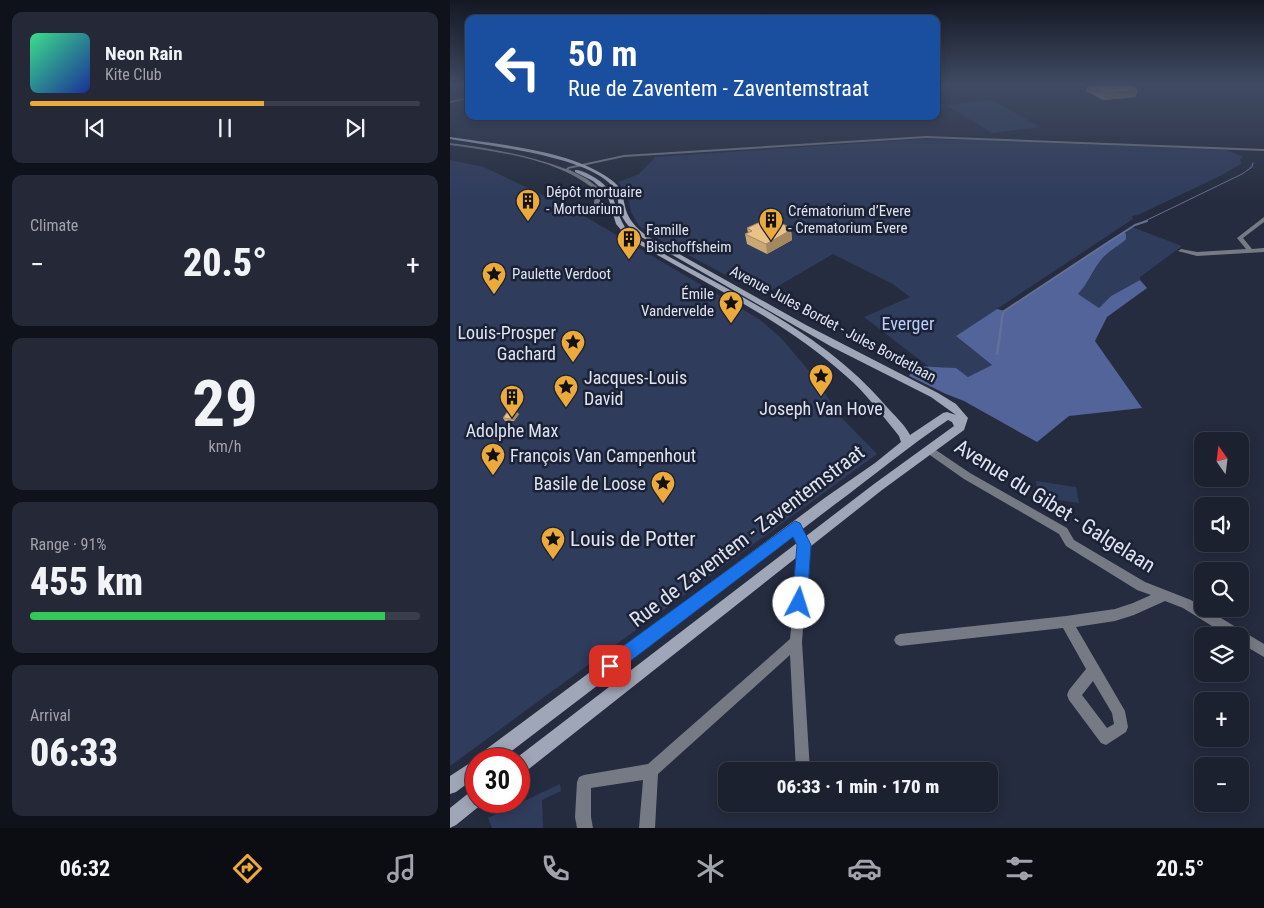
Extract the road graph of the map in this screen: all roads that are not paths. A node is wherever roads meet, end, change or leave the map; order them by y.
1 (450, 141) edge
2 (1264, 149) edge
3 (574, 168) junction
4 (612, 206) junction
5 (1264, 219) edge
6 (1250, 250) junction
7 (1264, 250) edge
8 (1181, 251) dead end
9 (960, 427) junction
10 (907, 443) junction
11 (930, 450) junction
12 (879, 466) junction
13 (893, 477) junction
14 (795, 527) junction
15 (804, 545) junction
16 (1165, 595) junction
17 (1066, 622) junction
18 (900, 640) dead end
19 (796, 642) junction
20 (1264, 651) edge
21 (1094, 670) dead end
22 (502, 748) edge
23 (530, 757) edge
24 (803, 762) edge
25 (651, 771) junction
26 (465, 775) edge
27 (450, 786) edge
28 (465, 807) edge
29 (450, 819) edge
30 (585, 828) edge
31 (647, 828) edge

1 - 3 main road, Avenue Jules Bordet - Jules Bordetlaan
1 - 3 main road, Avenue Jules Bordet - Jules Bordetlaan
2 - 3 street
3 - 4 main road, Avenue Jules Bordet - Jules Bordetlaan
3 - 4 street, Avenue Jules Bordet - Jules Bordetlaan
3 - 9 main road, Avenue Jules Bordet - Jules Bordetlaan
4 - 10 main road, Avenue Jules Bordet - Jules Bordetlaan
5 - 6 street
6 - 7 street
6 - 8 street
9 - 10 main road, Rue de Zaventem - Zaventemstraat
9 - 11 main road
10 - 12 main road, Rue de Zaventem - Zaventemstraat
11 - 13 main road
11 - 16 street, Avenue du Gibet - Galgelaan
12 - 13 main road
12 - 14 main road, Rue de Zaventem - Zaventemstraat
13 - 15 main road
14 - 15 street
14 - 22 main road, Rue de Zaventem - Zaventemstraat
15 - 19 street
15 - 23 main road
16 - 17 street
16 - 20 street, Avenue du Gibet - Galgelaan
17 - 18 street
17 - 21 street
19 - 24 street
19 - 25 street
25 - 30 street
25 - 31 street
26 - 27 main road
28 - 29 main road

